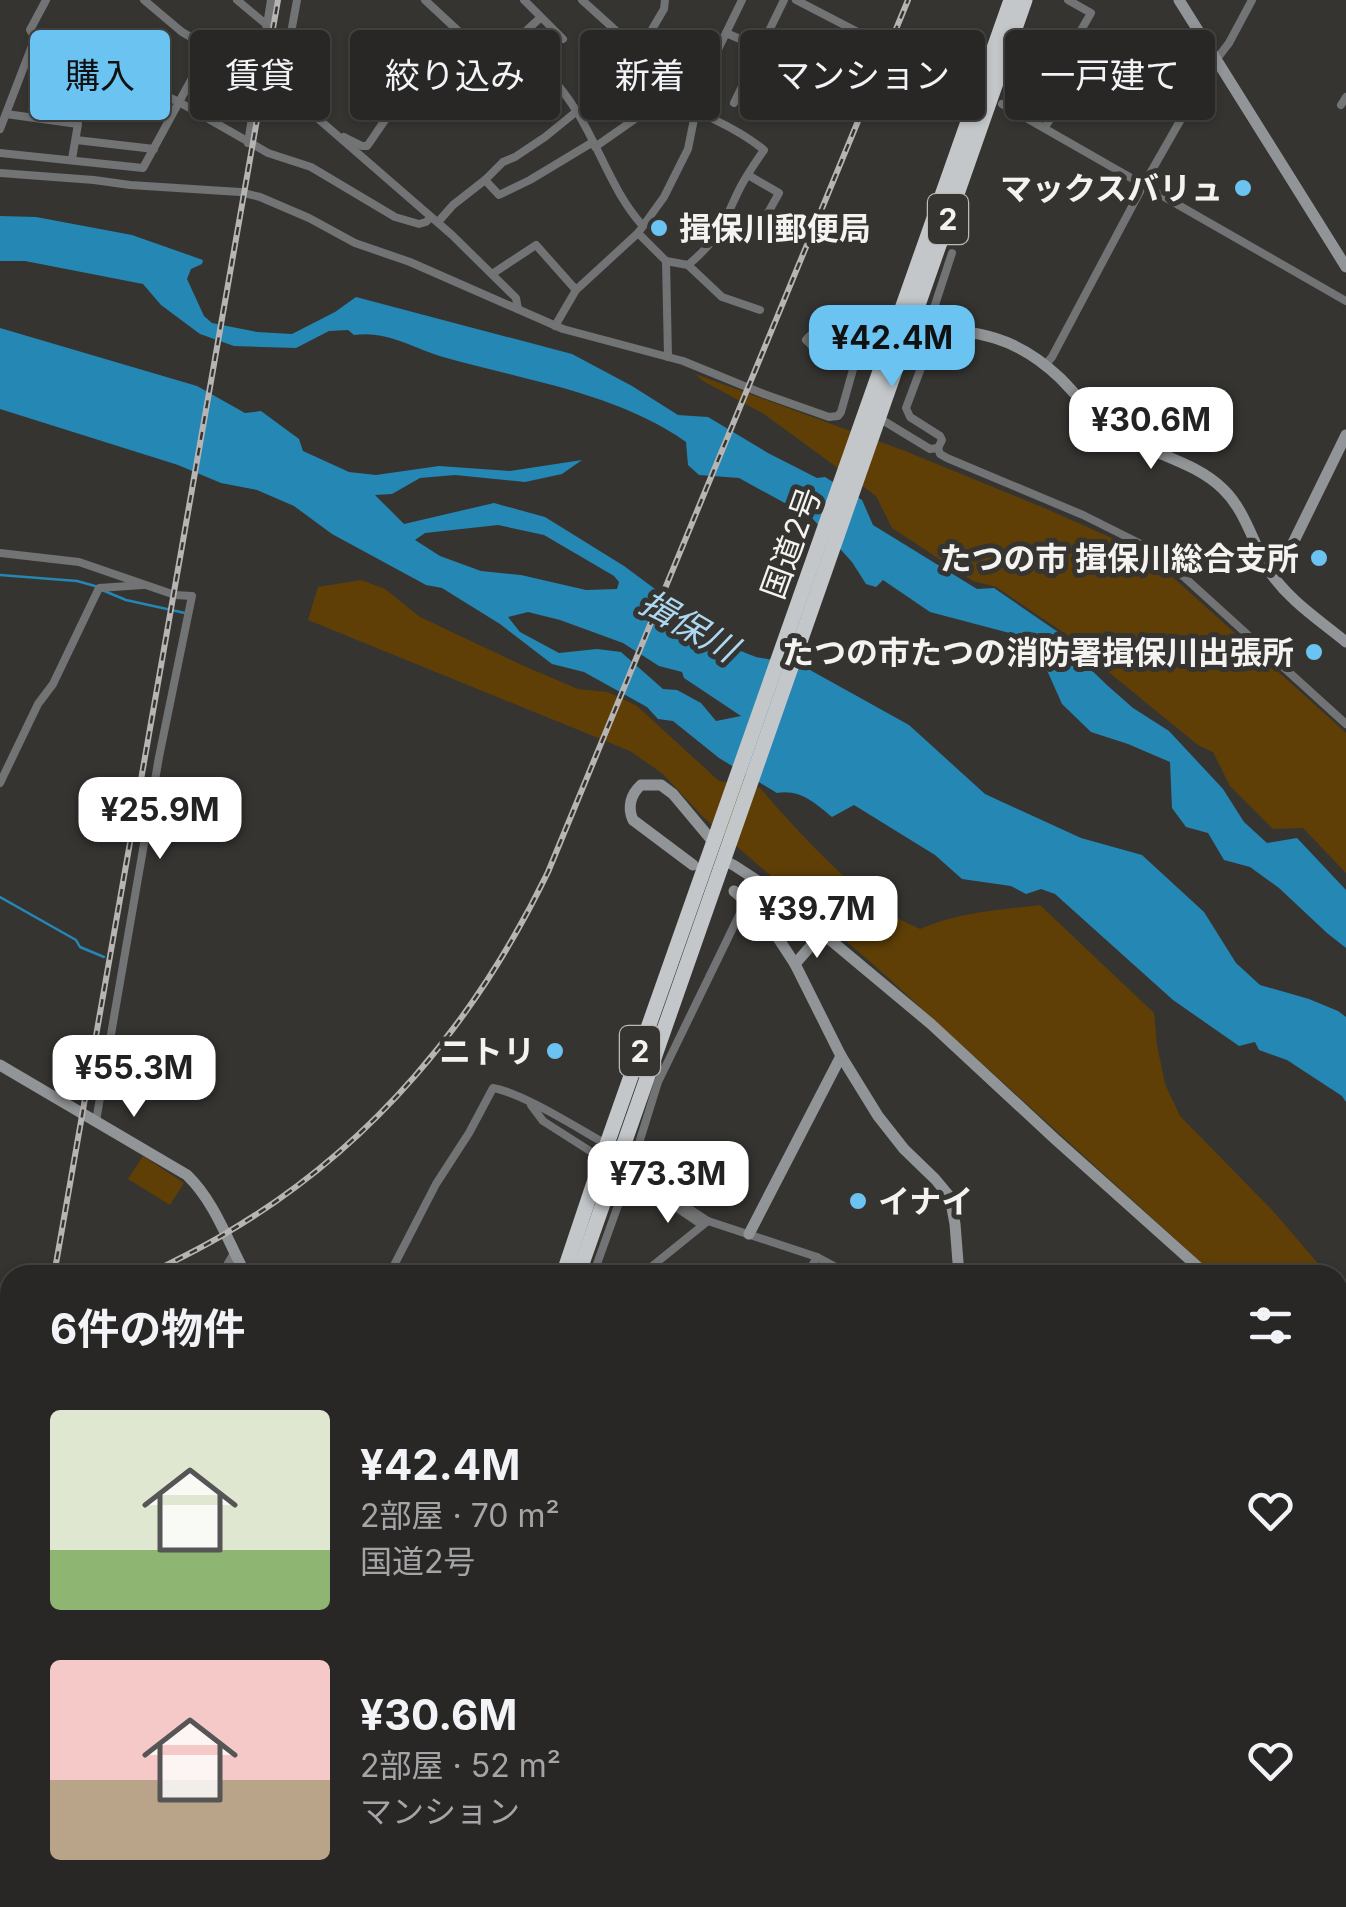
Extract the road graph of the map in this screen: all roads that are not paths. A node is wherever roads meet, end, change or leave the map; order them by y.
1 (46, 0) edge
2 (144, 0) edge
3 (236, 0) edge
4 (272, 0) edge
5 (297, 0) edge
6 (425, 0) edge
7 (524, 0) edge
8 (582, 0) edge
9 (664, 0) edge
10 (742, 0) edge
11 (784, 0) edge
12 (798, 0) edge
13 (827, 0) edge
14 (1010, 0) edge
15 (1025, 0) edge
16 (1068, 0) edge
17 (1179, 0) edge
18 (1252, 0) edge
19 (820, 13) junction
20 (540, 18) junction
21 (267, 25) junction
22 (30, 30) edge
23 (266, 30) edge
24 (292, 30) edge
25 (456, 30) edge
26 (527, 30) edge
27 (770, 30) edge
28 (853, 30) edge
29 (726, 32) junction
30 (190, 37) edge
31 (740, 38) edge
32 (562, 40) dead end
33 (720, 45) edge
34 (30, 51) edge
35 (1216, 60) junction
36 (190, 82) edge
37 (560, 89) edge
38 (740, 91) edge
39 (170, 98) edge
40 (179, 102) junction
41 (734, 103) dead end
42 (1002, 104) dead end
43 (577, 111) junction
44 (6, 114) junction
45 (252, 120) edge
46 (320, 120) edge
47 (386, 120) edge
48 (635, 120) edge
49 (693, 120) edge
50 (714, 120) edge
51 (1045, 127) junction
52 (0, 129) edge
53 (340, 136) junction
54 (76, 140) junction
55 (248, 143) junction
56 (594, 145) junction
57 (154, 149) junction
58 (0, 153) edge
59 (72, 159) junction
60 (0, 173) edge
61 (748, 175) junction
62 (485, 180) junction
63 (1144, 184) junction
64 (434, 219) junction
65 (760, 228) dead end
66 (640, 230) junction
67 (952, 253) dead end
68 (666, 260) junction
69 (688, 266) junction
70 (1346, 268) edge
71 (492, 274) junction
72 (576, 290) junction
73 (1346, 301) edge
74 (518, 309) junction
75 (760, 310) dead end
76 (884, 324) dead end
77 (555, 326) junction
78 (929, 328) junction
79 (861, 340) junction
80 (889, 347) junction
81 (668, 358) junction
82 (1045, 365) junction
83 (879, 418) junction
84 (865, 435) junction
85 (1346, 435) edge
86 (938, 448) junction
87 (0, 554) edge
88 (1269, 569) junction
89 (147, 585) junction
90 (1346, 642) edge
91 (1346, 724) edge
92 (0, 783) edge
93 (721, 836) junction
94 (722, 860) junction
95 (693, 865) dead end
96 (734, 891) dead end
97 (746, 901) junction
98 (822, 932) junction
99 (795, 964) junction
100 (840, 1056) junction
101 (1, 1067) edge
102 (528, 1102) junction
103 (96, 1121) junction
104 (607, 1144) junction
105 (590, 1151) dead end
106 (622, 1168) junction
107 (656, 1193) tunnel mouth
108 (705, 1223) junction
109 (748, 1234) junction
110 (234, 1253) junction
111 (818, 1257) junction
112 (227, 1265) edge
113 (241, 1265) edge
114 (394, 1265) edge
115 (566, 1265) edge
116 (582, 1265) edge
117 (596, 1265) edge
118 (653, 1265) edge
119 (813, 1265) edge
120 (833, 1265) edge
121 (958, 1265) edge
122 (1196, 1265) edge

1 - 22 street
2 - 30 street
3 - 21 street
4 - 21 street
5 - 24 street
6 - 25 street
7 - 20 street
8 - 9 street
10 - 29 street
11 - 27 street
12 - 19 street
13 - 19 street
14 - 80 highway, 国道2号 / 2
15 - 83 highway, 国道2号 / 2
16 - 51 street
17 - 35 street
18 - 35 street
19 - 28 street
20 - 26 street
20 - 32 street
21 - 23 street
29 - 31 street
29 - 33 street
34 - 44 street
35 - 63 street
35 - 70 street
36 - 40 street
37 - 43 street
38 - 41 street
39 - 40 street
40 - 55 street
40 - 57 street
42 - 51 street
43 - 56 street
43 - 62 street
44 - 52 street
44 - 54 street
45 - 55 street
46 - 53 street
47 - 53 street
48 - 56 street
49 - 66 street
50 - 61 street
51 - 63 street
53 - 64 street
54 - 57 street
54 - 59 street
55 - 64 street
56 - 62 street
56 - 66 street
57 - 59 street
58 - 59 street
60 - 74 street
61 - 65 street
61 - 69 street
62 - 64 street
63 - 73 street
63 - 82 street
64 - 71 street
66 - 68 street
66 - 72 street
67 - 78 street
68 - 69 street
68 - 81 street
69 - 75 street
71 - 72 street
71 - 74 street
72 - 77 street
74 - 77 street
76 - 79 street
77 - 81 street
78 - 82 street
78 - 86 street
79 - 80 street
79 - 81 street
80 - 84 highway, 国道2号 / 2
82 - 88 street
83 - 84 highway, 国道2号 / 2
83 - 86 street
84 - 93 highway, 国道2号 / 2
85 - 88 street
86 - 91 street
87 - 89 street
88 - 90 street
89 - 92 street
89 - 103 street
93 - 94 highway, 国道2号 / 2
93 - 95 street
93 - 104 highway, 国道2号 / 2
94 - 98 street
94 - 106 highway, 国道2号 / 2
96 - 97 street
97 - 99 street
97 - 106 street
98 - 99 street
98 - 122 street
99 - 100 street
100 - 109 street
100 - 121 street
101 - 103 street
102 - 104 street
102 - 105 street
102 - 114 street
103 - 110 street
104 - 115 highway, 国道2号 / 2
106 - 108 street
106 - 116 highway, 国道2号 / 2
106 - 117 street
107 - 108 street
108 - 109 street
108 - 118 street
109 - 111 street
110 - 112 street
110 - 113 street
111 - 119 street
111 - 120 street

